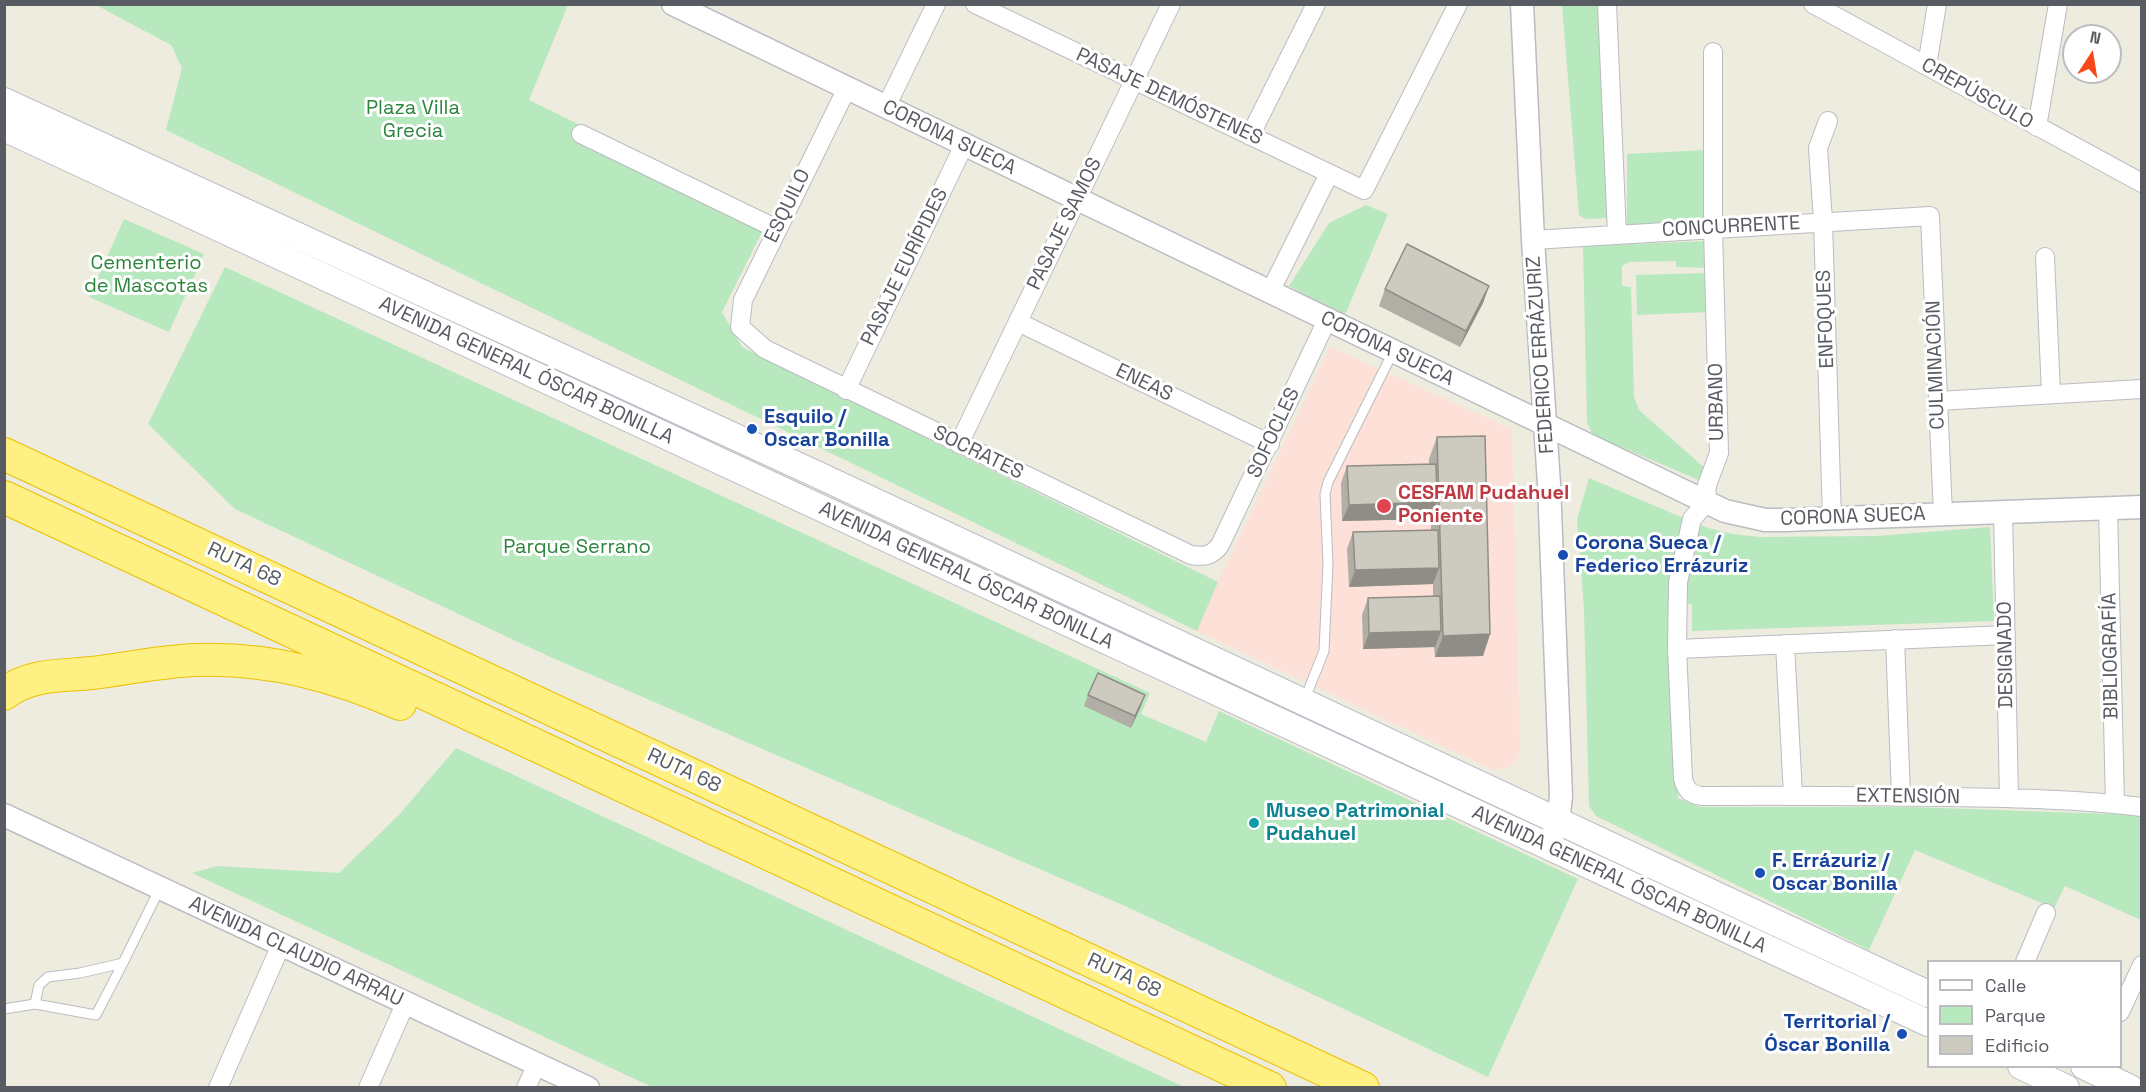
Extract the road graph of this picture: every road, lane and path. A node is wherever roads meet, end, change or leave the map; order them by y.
1 (673, 4) edge
2 (936, 4) edge
3 (975, 4) edge
4 (1171, 4) edge
5 (1316, 4) edge
6 (1458, 4) edge
7 (1522, 4) edge
8 (1607, 4) edge
9 (1937, 4) edge
10 (2058, 4) edge
11 (1817, 6) edge
12 (699, 10) edge
13 (1713, 52) dead end
14 (1927, 66) junction
15 (1134, 81) junction
16 (847, 88) junction
17 (4, 101) edge
18 (886, 107) junction
19 (1828, 121) dead end
20 (2037, 127) junction
21 (4, 128) edge
22 (581, 134) dead end
23 (1250, 136) junction
24 (964, 145) junction
25 (1329, 174) junction
26 (2142, 183) edge
27 (1077, 199) junction
28 (1930, 216) joint
29 (1823, 221) junction
30 (777, 229) junction
31 (1713, 229) junction
32 (1617, 234) junction
33 (1533, 240) junction
34 (2045, 257) dead end
35 (1270, 292) junction
36 (1327, 320) junction
37 (1018, 322) junction
38 (740, 327) joint
39 (1393, 352) junction
40 (2142, 389) edge
41 (846, 390) junction
42 (2052, 394) junction
43 (1938, 401) junction
44 (1546, 424) junction
45 (959, 444) junction
46 (1270, 444) junction
47 (4, 454) edge
48 (4, 497) edge
49 (1706, 503) junction
50 (2142, 507) edge
51 (2108, 508) junction
52 (2003, 512) junction
53 (1943, 514) junction
54 (1832, 519) junction
55 (1220, 545) joint
56 (2006, 635) junction
57 (1895, 639) junction
58 (1785, 644) junction
59 (1677, 649) junction
60 (4, 694) edge
61 (1304, 702) junction
62 (1683, 779) joint
63 (635, 793) junction
64 (1793, 795) junction
65 (1901, 796) junction
66 (2009, 798) junction
67 (2115, 804) junction
68 (2142, 807) edge
69 (4, 815) edge
70 (1558, 822) junction
71 (1548, 846) junction
72 (160, 888) junction
73 (2046, 913) dead end
74 (281, 945) junction
75 (2026, 960) edge
76 (123, 963) junction
77 (2142, 965) edge
78 (1927, 993) edge
79 (406, 1002) junction
80 (35, 1004) junction
81 (4, 1009) edge
82 (2122, 1010) edge
83 (1927, 1022) edge
84 (537, 1064) junction
85 (2025, 1068) edge
86 (2091, 1068) edge
87 (218, 1088) edge
88 (368, 1088) edge
89 (526, 1088) edge
90 (588, 1088) edge
91 (1270, 1088) edge
92 (1364, 1088) edge
93 (2066, 1088) edge
94 (2130, 1088) edge

1 - 12 street, CORONA SUECA
2 - 18 street
3 - 15 street, PASAJE DEMÓSTENES
4 - 15 street, PASAJE SAMOS
5 - 23 street
6 - 25 street, PASAJE DEMÓSTENES
7 - 33 street, FEDERICO ERRÁZURIZ
8 - 32 street
9 - 14 street
10 - 20 street
11 - 14 street, CREPÚSCULO
12 - 16 street, CORONA SUECA
13 - 31 street, URBANO
14 - 20 street, CREPÚSCULO
15 - 23 street, PASAJE DEMÓSTENES
15 - 27 street, PASAJE SAMOS
16 - 18 street, CORONA SUECA
16 - 30 street, ESQUILO
17 - 61 main road, AVENIDA GENERAL ÓSCAR BONILLA
18 - 24 street, CORONA SUECA
19 - 29 street, ENFOQUES
20 - 26 street, CREPÚSCULO
21 - 71 main road, AVENIDA GENERAL ÓSCAR BONILLA
22 - 30 street
23 - 25 street, PASAJE DEMÓSTENES
24 - 27 street, CORONA SUECA
24 - 41 street, PASAJE EURÍPIDES
25 - 35 street
27 - 35 street, CORONA SUECA
27 - 37 street, PASAJE SAMOS
28 - 29 street, CONCURRENTE
28 - 43 street, CULMINACIÓN
29 - 31 street, CONCURRENTE
29 - 54 street, ENFOQUES
30 - 38 street, ESQUILO
31 - 32 street, CONCURRENTE
31 - 49 street, URBANO
32 - 33 street, CONCURRENTE
33 - 44 street, FEDERICO ERRÁZURIZ
34 - 42 street
35 - 36 street, CORONA SUECA
36 - 39 street, CORONA SUECA
36 - 46 street, SOFOCLES
37 - 45 street, PASAJE SAMOS
37 - 46 street, ENEAS
38 - 41 street, SOCRATES
39 - 44 street, CORONA SUECA
39 - 61 lane
40 - 42 street
41 - 45 street, SOCRATES
42 - 43 street
43 - 53 street, CULMINACIÓN
44 - 49 street, CORONA SUECA
44 - 70 street, FEDERICO ERRÁZURIZ
45 - 55 street, SOCRATES
46 - 55 street, SOFOCLES
47 - 92 highway, RUTA 68
48 - 63 highway, RUTA 68
49 - 54 street, CORONA SUECA
49 - 59 street, URBANO
50 - 51 street, CORONA SUECA
51 - 52 street, CORONA SUECA
51 - 67 street, BIBLIOGRAFÍA
52 - 53 street, CORONA SUECA
52 - 56 street, DESIGNADO
53 - 54 street, CORONA SUECA
56 - 57 street
56 - 66 street, DESIGNADO
57 - 58 street
57 - 65 street
58 - 59 street
58 - 64 street
59 - 62 street, URBANO
60 - 63 highway
61 - 70 main road, AVENIDA GENERAL ÓSCAR BONILLA
62 - 64 street, EXTENSIÓN
63 - 91 highway, RUTA 68
64 - 65 street, EXTENSIÓN
65 - 66 street, EXTENSIÓN
66 - 67 street, EXTENSIÓN
67 - 68 street, EXTENSIÓN
69 - 72 street, AVENIDA CLAUDIO ARRAU
70 - 71 street, FEDERICO ERRÁZURIZ
70 - 78 main road, AVENIDA GENERAL ÓSCAR BONILLA
71 - 83 main road, AVENIDA GENERAL ÓSCAR BONILLA
72 - 74 street, AVENIDA CLAUDIO ARRAU
72 - 76 lane
73 - 75 street
74 - 79 street, AVENIDA CLAUDIO ARRAU
74 - 87 street
76 - 80 lane
76 - 80 lane
77 - 82 street
79 - 84 street, AVENIDA CLAUDIO ARRAU
79 - 88 street
80 - 81 lane
84 - 89 street
84 - 90 street, AVENIDA CLAUDIO ARRAU
85 - 93 main road
86 - 94 main road

